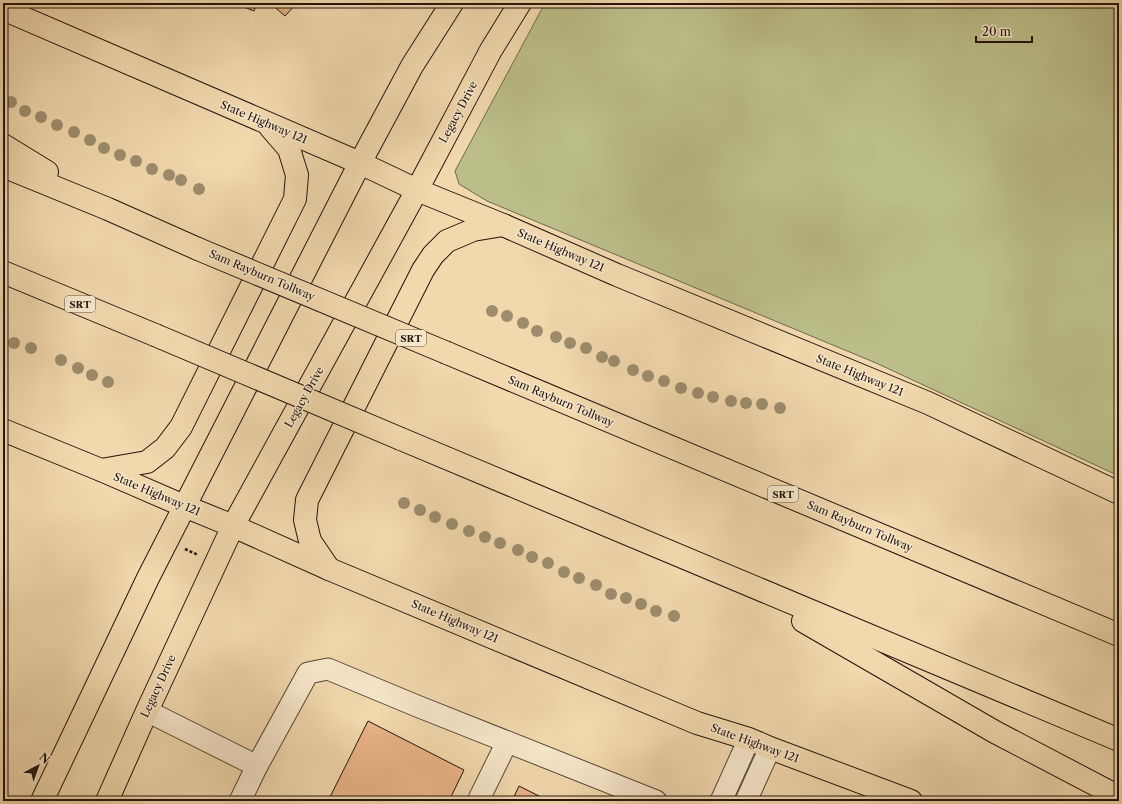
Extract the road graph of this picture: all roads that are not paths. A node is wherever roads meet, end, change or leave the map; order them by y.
1 (452, 3) edge
2 (520, 3) edge
3 (3, 9) edge
4 (268, 124) junction
5 (3, 145) edge
6 (360, 163) junction
7 (3, 166) edge
8 (417, 190) junction
9 (108, 209) junction
10 (503, 225) junction
11 (3, 272) edge
12 (14, 280) edge
13 (3, 430) edge
14 (102, 470) junction
15 (1119, 493) edge
16 (184, 506) junction
17 (233, 526) junction
18 (329, 569) junction
19 (726, 576) junction
20 (1119, 635) edge
21 (147, 710) junction
22 (749, 739) junction
23 (1119, 740) edge
24 (507, 742) junction
25 (770, 748) junction
26 (257, 766) junction
27 (1119, 797) edge
28 (484, 799) edge
29 (42, 801) edge
30 (107, 801) edge
31 (240, 801) edge
32 (656, 801) edge
33 (721, 801) edge
34 (746, 801) edge
35 (911, 801) edge

1 - 6 main road
2 - 8 main road, Legacy Drive
3 - 4 main road, State Highway 121
4 - 6 main road, State Highway 121
4 - 14 main road
5 - 9 main road
6 - 8 main road, State Highway 121
6 - 16 main road
7 - 9 main road, Sam Rayburn Tollway / SRT
8 - 10 main road, State Highway 121
8 - 17 main road, Legacy Drive
9 - 20 main road, Sam Rayburn Tollway / SRT, bridge
10 - 15 main road, State Highway 121
10 - 18 main road
11 - 12 main road, SRT
12 - 19 main road, SRT, bridge
13 - 14 main road, State Highway 121
14 - 16 main road, State Highway 121
16 - 17 main road, State Highway 121
16 - 29 main road
17 - 18 main road, State Highway 121
17 - 21 main road, Legacy Drive
18 - 22 main road, State Highway 121
19 - 23 main road, SRT
19 - 27 main road
21 - 26 lane
21 - 30 main road, Legacy Drive
22 - 25 main road, State Highway 121
22 - 33 lane
24 - 26 lane
24 - 28 lane
24 - 32 lane
25 - 34 lane
25 - 35 main road, State Highway 121
26 - 31 lane

